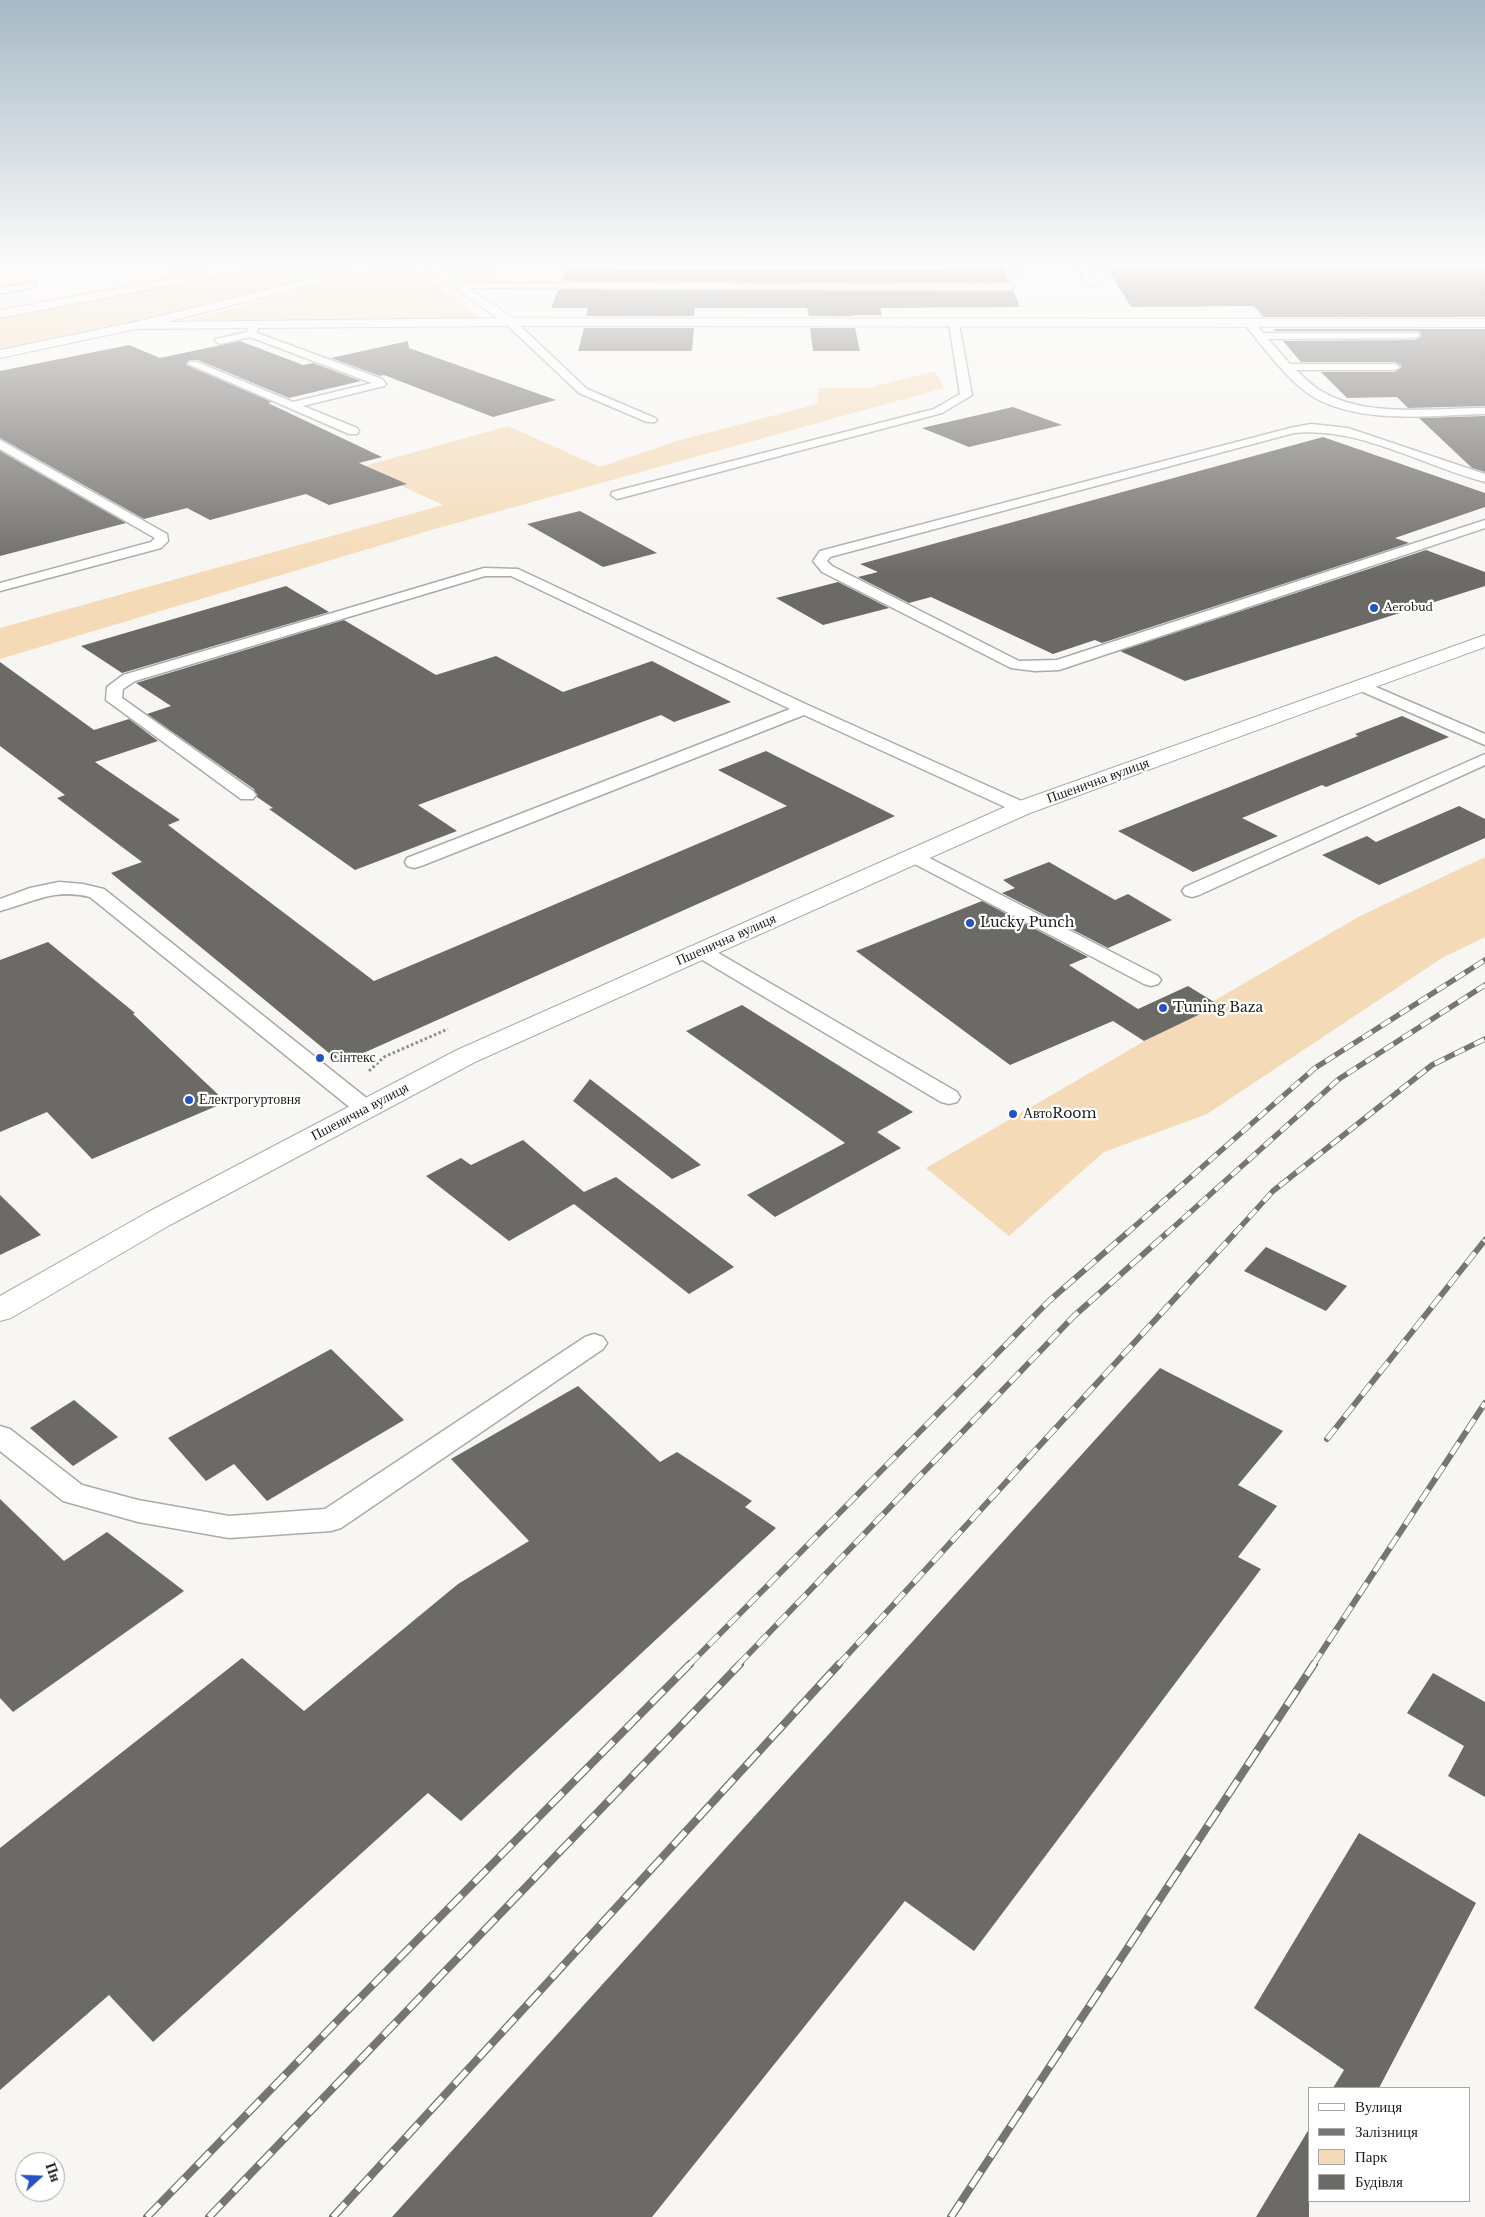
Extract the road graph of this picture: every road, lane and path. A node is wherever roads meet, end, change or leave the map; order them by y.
1 (202, 367) edge
2 (347, 367) edge
3 (559, 367) edge
4 (961, 367) edge
5 (1289, 367) edge
6 (294, 405) junction
7 (1485, 411) edge
8 (651, 420) dead end
9 (353, 431) dead end
10 (0, 444) edge
11 (1485, 478) edge
12 (617, 495) dead end
13 (1485, 524) edge
14 (0, 587) edge
15 (1485, 641) edge
16 (1362, 686) junction
17 (804, 709) junction
18 (1485, 740) edge
19 (1485, 759) edge
20 (247, 795) dead end
21 (1022, 808) junction
22 (914, 856) junction
23 (414, 862) dead end
24 (1192, 891) dead end
25 (0, 905) edge
26 (701, 951) junction
27 (1151, 980) dead end
28 (949, 1097) dead end
29 (366, 1109) junction
30 (0, 1310) edge
31 (594, 1343) dead end
32 (0, 1436) edge

1 - 6 lane
2 - 6 lane
3 - 8 lane
4 - 12 lane
5 - 7 lane
6 - 9 lane
10 - 14 lane
11 - 13 lane
15 - 16 main road, Пшенична вулиця
16 - 18 lane
16 - 21 main road, Пшенична вулиця
17 - 20 lane
17 - 21 lane
17 - 23 lane
19 - 24 lane
21 - 22 main road, Пшенична вулиця
22 - 26 main road, Пшенична вулиця
22 - 27 lane
25 - 29 lane
26 - 28 lane
26 - 29 main road, Пшенична вулиця
29 - 30 main road, Пшенична вулиця
31 - 32 lane

